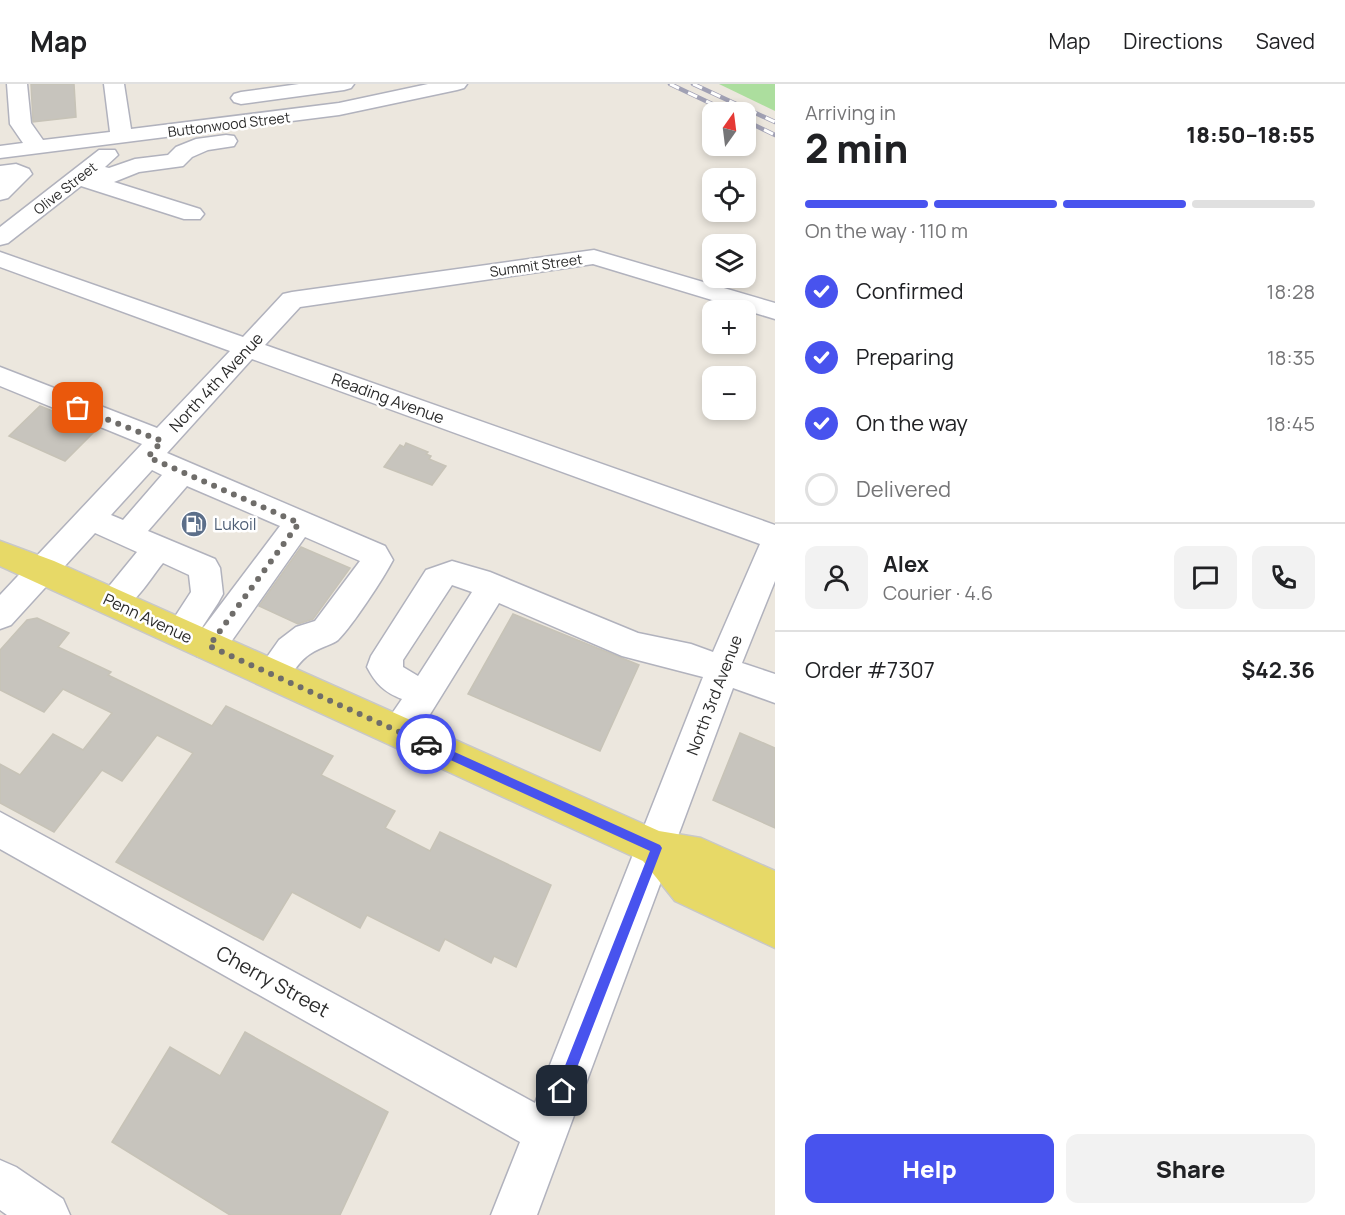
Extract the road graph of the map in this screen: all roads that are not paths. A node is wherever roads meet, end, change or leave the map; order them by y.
1 (17, 84) edge
2 (114, 84) edge
3 (456, 84) edge
4 (338, 85) edge
5 (239, 91) edge
6 (343, 109) junction
7 (293, 115) junction
8 (248, 121) junction
9 (126, 137) junction
10 (36, 147) junction
11 (0, 152) edge
12 (0, 173) edge
13 (84, 174) junction
14 (0, 193) edge
15 (192, 214) dead end
16 (0, 238) edge
17 (0, 259) edge
18 (292, 300) joint
19 (775, 311) edge
20 (248, 348) junction
21 (0, 376) edge
22 (155, 449) junction
23 (182, 472) junction
24 (92, 519) junction
25 (299, 523) junction
26 (127, 535) junction
27 (775, 537) edge
28 (775, 543) edge
29 (158, 548) junction
30 (0, 553) edge
31 (43, 570) junction
32 (492, 586) junction
33 (113, 602) junction
34 (0, 616) edge
35 (195, 639) junction
36 (723, 669) junction
37 (272, 674) junction
38 (775, 689) edge
39 (424, 693) junction
40 (397, 731) junction
41 (0, 829) edge
42 (656, 848) junction
43 (775, 890) edge
44 (775, 929) edge
45 (546, 1133) junction
46 (1, 1186) edge
47 (47, 1215) edge
48 (514, 1215) edge

1 - 10 street
2 - 9 street
3 - 6 street, Buttonwood Street
4 - 5 street
4 - 6 street
5 - 8 street
6 - 7 street, Buttonwood Street
7 - 8 street, Buttonwood Street
7 - 13 street
8 - 9 street, Buttonwood Street
9 - 10 street, Buttonwood Street
9 - 13 street, Olive Street
10 - 11 street, Buttonwood Street
12 - 14 street
13 - 15 street
13 - 16 street, Olive Street
17 - 20 street, Reading Avenue
18 - 19 street, Summit Street
18 - 20 street, North 4th Avenue
20 - 22 street, North 4th Avenue
20 - 27 street, Reading Avenue
21 - 22 street
22 - 23 street
22 - 24 street, North 4th Avenue
23 - 25 street
23 - 26 street
24 - 26 street
24 - 31 street, North 4th Avenue
25 - 35 street
25 - 37 street
26 - 29 street
28 - 36 street, North 3rd Avenue
29 - 33 street
29 - 35 street
30 - 31 main road, Penn Avenue
31 - 33 main road, Penn Avenue
31 - 34 street, North 4th Avenue
32 - 36 street
32 - 39 street
32 - 39 street
33 - 35 main road, Penn Avenue
35 - 37 main road, Penn Avenue
36 - 38 street
36 - 42 street, North 3rd Avenue
37 - 40 main road, Penn Avenue
39 - 40 street
40 - 42 main road, Penn Avenue
41 - 45 street, Cherry Street
42 - 43 main road, Penn Avenue
42 - 44 main road, Penn Avenue
42 - 45 street, North 3rd Avenue
45 - 48 street, North 3rd Avenue
46 - 47 street

